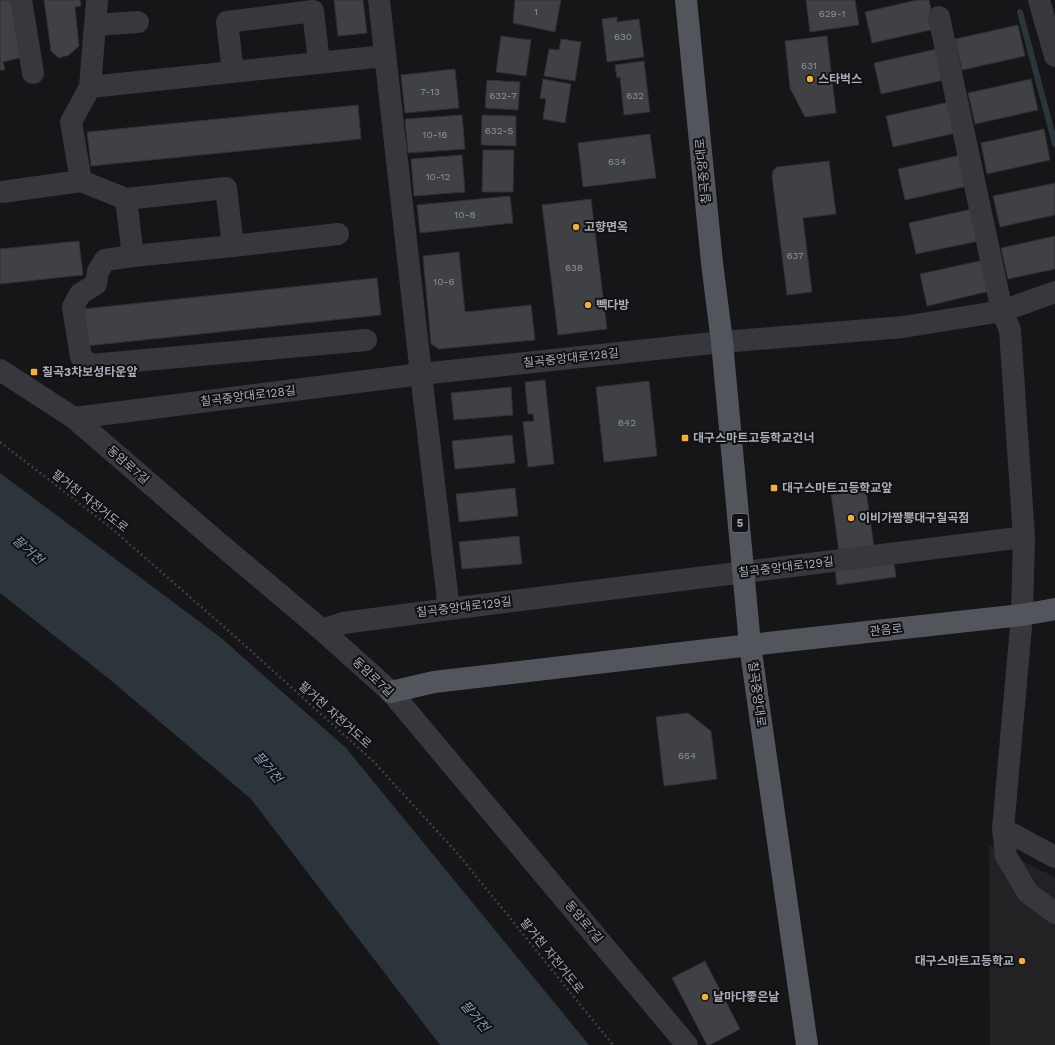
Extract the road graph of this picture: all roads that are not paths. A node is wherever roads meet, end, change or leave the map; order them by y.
1 (21, 0) edge
2 (97, 0) edge
3 (379, 0) edge
4 (686, 0) edge
5 (1039, 0) edge
6 (939, 17) dead end
7 (138, 22) dead end
8 (95, 26) junction
9 (384, 56) junction
10 (1055, 56) edge
11 (319, 62) junction
12 (233, 72) junction
13 (33, 73) dead end
14 (90, 88) junction
15 (81, 181) junction
16 (2, 192) dead end
17 (126, 199) junction
18 (338, 234) dead end
19 (233, 246) junction
20 (133, 256) junction
21 (1055, 292) edge
22 (1002, 311) junction
23 (366, 340) dead end
24 (722, 342) junction
25 (0, 370) edge
26 (421, 374) junction
27 (74, 418) junction
28 (1024, 537) junction
29 (744, 572) junction
30 (450, 609) junction
31 (1055, 609) edge
32 (1022, 615) junction
33 (322, 630) junction
34 (750, 645) junction
35 (391, 692) junction
36 (1003, 829) junction
37 (1055, 857) edge
38 (1055, 913) edge
39 (687, 1045) edge
40 (807, 1045) edge

1 - 13 street
2 - 8 street
3 - 9 street
4 - 24 main road, 칠곡중앙대로 / 5
5 - 10 street
6 - 22 street
7 - 8 street
8 - 14 street
9 - 11 street
9 - 26 street
11 - 12 street
11 - 12 street
12 - 14 street
14 - 15 street
15 - 16 street
15 - 17 street
17 - 19 street
17 - 20 street
18 - 19 street
19 - 20 street
20 - 23 street
21 - 22 street
22 - 24 street
22 - 28 street
24 - 26 street, 칠곡중앙대로128길
24 - 29 main road, 칠곡중앙대로 / 5
25 - 27 street, 동암로7길
26 - 27 street, 칠곡중앙대로128길
26 - 30 street
27 - 33 street, 동암로7길
28 - 29 street, 칠곡중앙대로129길
28 - 32 street
29 - 30 street, 칠곡중앙대로129길
29 - 34 main road, 칠곡중앙대로 / 5
30 - 33 street, 칠곡중앙대로129길
31 - 32 main road, 관음로
32 - 34 main road, 관음로
32 - 36 street
33 - 35 street, 동암로7길
34 - 35 main road, 관음로
34 - 40 main road, 칠곡중앙대로 / 5
35 - 39 street, 동암로7길
36 - 37 street
36 - 38 street

